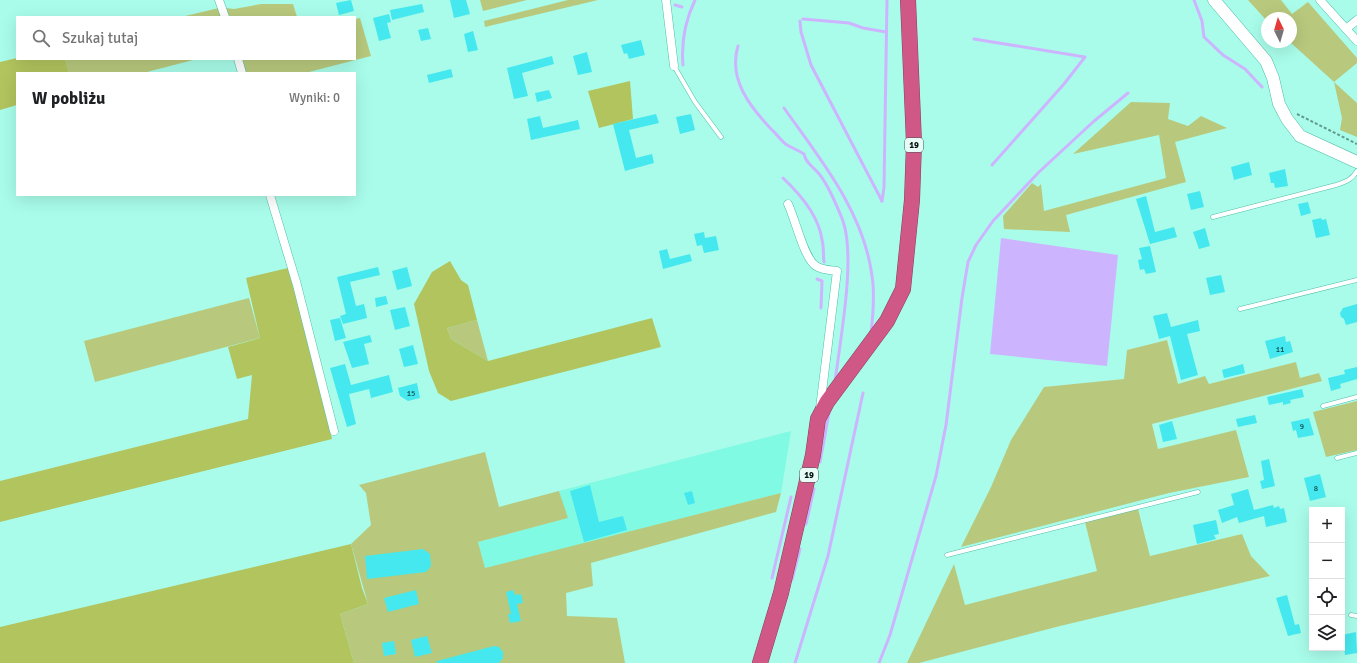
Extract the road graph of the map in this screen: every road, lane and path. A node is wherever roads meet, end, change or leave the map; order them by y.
1 (219, 0) edge
2 (666, 0) edge
3 (908, 0) edge
4 (1214, 0) edge
5 (1320, 0) edge
6 (225, 16) edge
7 (1357, 20) edge
8 (1346, 29) junction
9 (1357, 41) edge
10 (238, 60) edge
11 (674, 66) joint
12 (242, 72) edge
13 (1279, 104) junction
14 (722, 137) dead end
15 (1357, 144) edge
16 (1357, 162) edge
17 (1357, 171) edge
18 (270, 196) edge
19 (788, 204) dead end
20 (1213, 217) dead end
21 (1357, 280) edge
22 (1240, 309) dead end
23 (1357, 397) edge
24 (1323, 406) dead end
25 (818, 419) junction
26 (334, 432) dead end
27 (1357, 453) edge
28 (1337, 458) dead end
29 (1198, 492) dead end
30 (947, 556) dead end
31 (1351, 615) dead end
32 (1357, 616) edge
33 (760, 663) edge

1 - 6 street
2 - 11 street
3 - 25 highway, 19
4 - 13 main road
5 - 8 street
7 - 8 street
8 - 9 street
10 - 12 street
11 - 14 lane
13 - 15 path
13 - 16 main road
17 - 20 lane
18 - 26 street
19 - 25 street
21 - 22 lane
23 - 24 lane
25 - 33 highway, 19
27 - 28 lane
29 - 30 lane
31 - 32 lane

